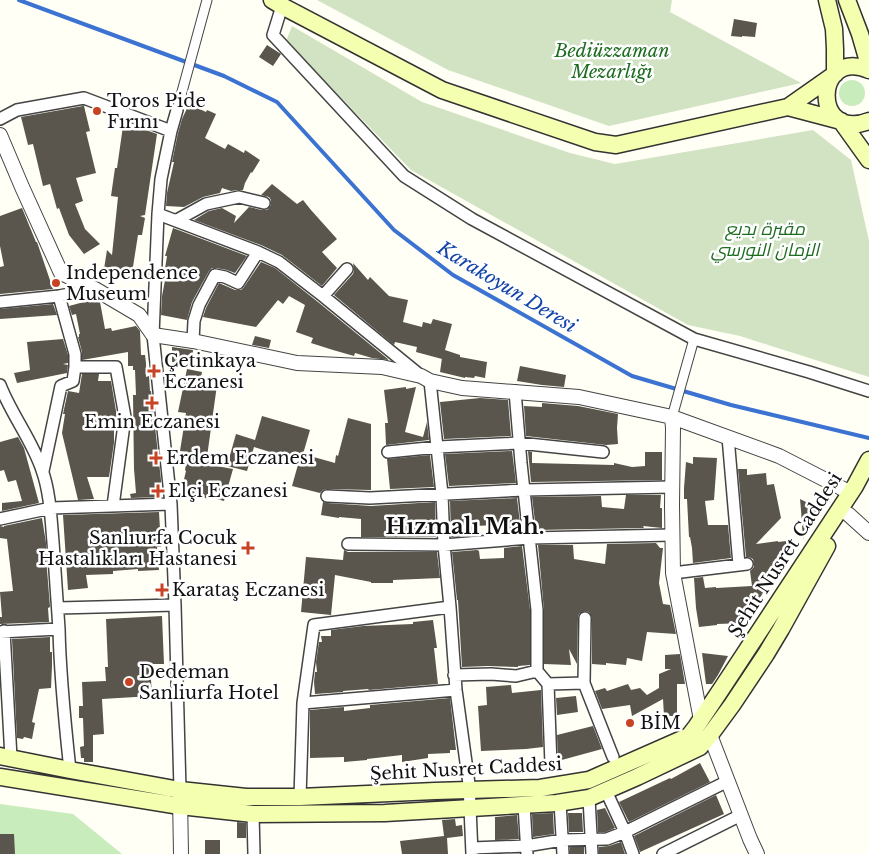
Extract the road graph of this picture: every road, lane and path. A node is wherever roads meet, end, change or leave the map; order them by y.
1 (207, 0) edge
2 (827, 0) edge
3 (847, 0) edge
4 (277, 3) edge
5 (869, 65) edge
6 (869, 70) edge
7 (835, 74) junction
8 (788, 107) junction
9 (177, 110) joint
10 (0, 119) edge
11 (841, 121) junction
12 (869, 121) edge
13 (171, 131) junction
14 (0, 135) edge
15 (869, 160) edge
16 (264, 203) dead end
17 (158, 214) junction
18 (177, 220) junction
19 (258, 252) junction
20 (347, 269) dead end
21 (95, 289) junction
22 (59, 296) junction
23 (323, 296) junction
24 (0, 302) edge
25 (153, 335) junction
26 (694, 339) junction
27 (193, 341) junction
28 (76, 367) junction
29 (425, 378) junction
30 (1, 389) edge
31 (869, 390) edge
32 (515, 391) junction
33 (672, 417) junction
34 (728, 437) junction
35 (519, 443) junction
36 (438, 447) junction
37 (388, 452) dead end
38 (603, 452) dead end
39 (869, 460) edge
40 (43, 471) junction
41 (861, 486) edge
42 (672, 487) junction
43 (524, 490) junction
44 (442, 494) junction
45 (327, 496) dead end
46 (171, 504) junction
47 (113, 506) junction
48 (51, 508) junction
49 (848, 514) junction
50 (0, 519) edge
51 (869, 533) edge
52 (672, 535) junction
53 (530, 538) junction
54 (348, 544) dead end
55 (444, 545) junction
56 (673, 573) junction
57 (175, 605) junction
58 (58, 608) junction
59 (450, 608) junction
60 (585, 618) dead end
61 (58, 629) junction
62 (2, 632) edge
63 (537, 672) junction
64 (454, 675) junction
65 (584, 683) junction
66 (548, 684) junction
67 (456, 690) junction
68 (303, 702) junction
69 (701, 720) junction
70 (710, 735) junction
71 (6, 757) edge
72 (613, 757) dead end
73 (551, 765) dead end
74 (70, 770) junction
75 (0, 777) edge
76 (728, 781) junction
77 (469, 790) junction
78 (606, 791) junction
79 (300, 797) junction
80 (180, 798) junction
81 (589, 798) junction
82 (560, 802) junction
83 (524, 805) junction
84 (469, 808) junction
85 (253, 814) junction
86 (741, 815) junction
87 (625, 832) junction
88 (591, 839) junction
89 (562, 840) junction
90 (527, 850) edge
91 (472, 851) edge
92 (181, 854) edge
93 (254, 854) edge
94 (563, 854) edge
95 (592, 854) edge
96 (633, 854) edge
97 (663, 854) edge
98 (757, 854) edge

1 - 9 street
2 - 7 main road
3 - 5 main road
4 - 8 main road
4 - 26 street
6 - 7 main road
7 - 8 main road
7 - 11 main road
8 - 11 main road
9 - 13 street
10 - 13 street
11 - 12 main road
11 - 15 main road
13 - 17 street
14 - 21 street
16 - 18 street
17 - 18 street
17 - 25 street
18 - 19 street
19 - 23 street
19 - 27 street
20 - 23 street
21 - 22 street
21 - 25 street
22 - 24 street
22 - 28 street
23 - 29 street
25 - 27 street
25 - 46 street
26 - 31 street
26 - 33 street
27 - 29 street
28 - 40 street
28 - 47 street
29 - 32 street
29 - 36 street
30 - 40 street
32 - 33 street
32 - 35 street
33 - 34 street
33 - 42 street
34 - 41 street
34 - 56 street
35 - 36 street
35 - 38 street
35 - 43 street
36 - 37 street
36 - 44 street
39 - 41 main road, Şehit Nusret Caddesi
40 - 48 street
41 - 49 main road, Şehit Nusret Caddesi
41 - 69 main road, Şehit Nusret Caddesi
42 - 43 street
42 - 52 street
43 - 44 street
43 - 53 street
44 - 45 street
44 - 55 street
46 - 47 street
46 - 57 street
47 - 48 street
48 - 50 street
48 - 58 street
49 - 51 street
49 - 70 main road, Şehit Nusret Caddesi
52 - 53 street
52 - 56 street
53 - 55 street
53 - 63 street
54 - 55 street
55 - 59 street
56 - 69 street
57 - 58 street
57 - 80 street
58 - 61 street
59 - 64 street
59 - 68 street
60 - 65 street
61 - 62 street
61 - 74 street
62 - 71 street
63 - 64 street
63 - 66 street
64 - 67 street
65 - 66 street
65 - 72 street
66 - 73 street
67 - 68 street
67 - 77 street
68 - 79 street
69 - 77 main road, Şehit Nusret Caddesi
70 - 76 street
70 - 78 main road, Şehit Nusret Caddesi
71 - 74 main road, Şehit Nusret Caddesi
74 - 80 main road, Şehit Nusret Caddesi
75 - 80 main road, Şehit Nusret Caddesi
76 - 86 street
76 - 87 street
77 - 79 main road, Şehit Nusret Caddesi
77 - 84 street
78 - 81 main road, Şehit Nusret Caddesi
78 - 87 street
79 - 80 main road, Şehit Nusret Caddesi
80 - 85 main road, Şehit Nusret Caddesi
80 - 92 street
81 - 82 main road, Şehit Nusret Caddesi
81 - 88 street
82 - 83 main road, Şehit Nusret Caddesi
82 - 89 street
83 - 84 main road, Şehit Nusret Caddesi
83 - 90 street
84 - 85 main road, Şehit Nusret Caddesi
84 - 91 street
85 - 93 street
86 - 97 street
86 - 98 street
87 - 88 street
87 - 96 street
88 - 89 street
88 - 95 street
89 - 90 street
89 - 94 street
90 - 91 street

